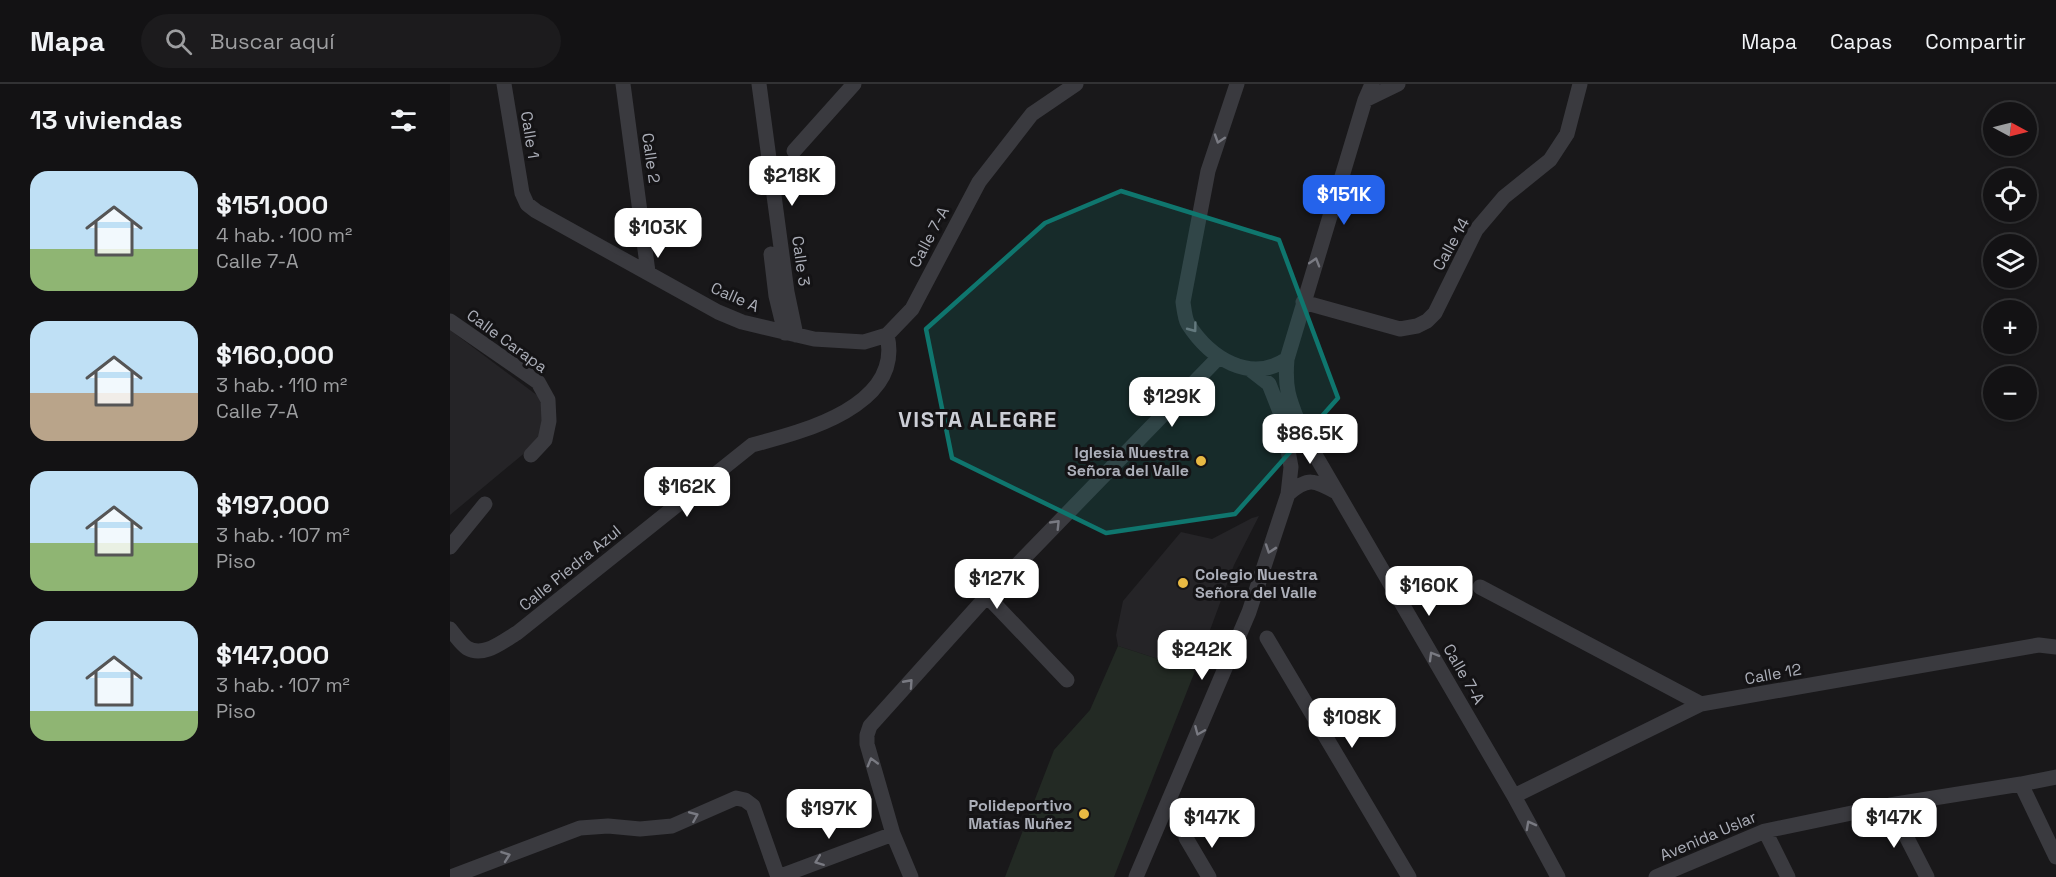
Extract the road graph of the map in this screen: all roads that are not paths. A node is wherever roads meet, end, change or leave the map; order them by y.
1 (504, 84) edge
2 (623, 84) edge
3 (751, 84) edge
4 (759, 84) edge
5 (854, 84) edge
6 (1076, 84) edge
7 (1237, 84) edge
8 (1372, 84) edge
9 (1398, 84) edge
10 (1580, 84) edge
11 (1365, 100) junction
12 (762, 141) junction
13 (794, 151) dead end
14 (522, 193) joint
15 (648, 272) junction
16 (1303, 303) junction
17 (450, 321) edge
18 (790, 334) junction
19 (887, 335) junction
20 (1218, 358) junction
21 (1287, 358) junction
22 (1251, 370) junction
23 (531, 455) dead end
24 (1337, 492) junction
25 (1288, 494) junction
26 (485, 504) dead end
27 (450, 547) edge
28 (1480, 587) dead end
29 (987, 596) junction
30 (450, 629) edge
31 (1267, 638) dead end
32 (2056, 647) edge
33 (1067, 680) dead end
34 (1701, 704) junction
35 (2056, 777) edge
36 (2022, 784) junction
37 (1514, 796) junction
38 (1890, 805) junction
39 (1765, 831) junction
40 (893, 834) junction
41 (1186, 838) dead end
42 (2056, 857) edge
43 (451, 877) edge
44 (778, 877) edge
45 (911, 877) edge
46 (1136, 877) edge
47 (1209, 877) edge
48 (1409, 877) edge
49 (1558, 877) edge
50 (1656, 877) edge
51 (1788, 877) edge
52 (1927, 877) edge

1 - 14 street, Calle 1
2 - 15 street, Calle 2
3 - 12 street, Calle 3
4 - 12 street, Calle 3
5 - 13 street
6 - 19 street, Calle 7-A
7 -> 20 street
8 - 11 street, Calle 7-A
9 - 11 street
10 - 16 street, Calle 14
16 -> 11 street, Calle 7-A
12 - 18 street, Calle 3
14 - 15 street, Calle A
15 - 18 street, Calle A
16 - 21 street, Calle 7-A
17 - 23 street, Calle Carapa
18 - 19 street
19 - 30 street, Calle Piedra Azul
20 - 22 street
29 -> 20 street
21 - 22 street
21 - 24 street, Calle 7-A
22 - 25 street
24 - 25 street
37 -> 24 street, Calle 7-A
25 -> 46 street
26 - 27 street
28 - 34 street
29 - 33 street
40 -> 29 street
31 - 48 street
32 - 34 street, Calle 12
34 - 37 street, Calle 12
35 - 36 street, Avenida Uslar
36 - 38 street, Avenida Uslar
36 - 42 street
49 -> 37 street, Calle 7-A
38 - 39 street, Avenida Uslar
38 - 52 street
39 - 50 street, Avenida Uslar
39 - 51 street
40 -> 44 street
40 - 45 street
41 - 47 street
43 -> 44 street

